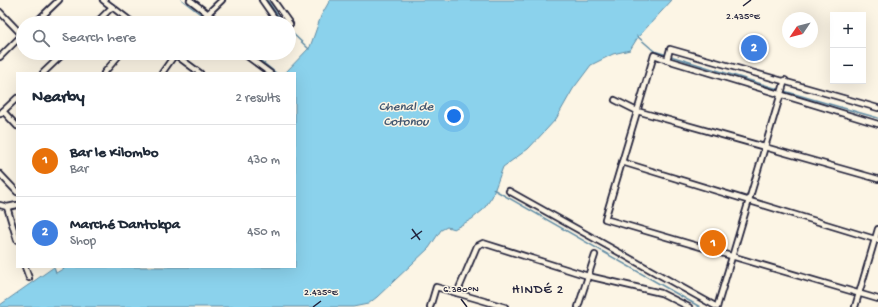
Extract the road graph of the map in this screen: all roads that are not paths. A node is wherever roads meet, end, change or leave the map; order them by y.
1 (59, 0) edge
2 (103, 0) edge
3 (190, 0) edge
4 (222, 0) edge
5 (262, 0) edge
6 (273, 0) edge
7 (112, 7) junction
8 (0, 12) edge
9 (208, 14) junction
10 (42, 16) edge
11 (103, 16) edge
12 (124, 16) edge
13 (211, 16) edge
14 (273, 16) edge
15 (284, 16) edge
16 (16, 28) edge
17 (16, 42) edge
18 (0, 57) edge
19 (57, 60) edge
20 (115, 60) edge
21 (171, 60) edge
22 (183, 60) edge
23 (252, 60) edge
24 (667, 60) junction
25 (44, 72) edge
26 (105, 72) edge
27 (163, 72) edge
28 (199, 72) edge
29 (269, 72) edge
30 (785, 80) junction
31 (780, 95) junction
32 (16, 99) edge
33 (615, 100) dead end
34 (878, 108) edge
35 (637, 111) junction
36 (1, 112) edge
37 (878, 124) edge
38 (16, 125) edge
39 (765, 146) junction
40 (622, 162) junction
41 (0, 174) edge
42 (878, 179) edge
43 (16, 191) edge
44 (509, 191) dead end
45 (749, 200) junction
46 (0, 205) edge
47 (16, 205) edge
48 (7, 208) junction
49 (878, 229) edge
50 (16, 237) edge
51 (876, 240) edge
52 (594, 255) dead end
53 (732, 255) junction
54 (25, 268) edge
55 (588, 276) junction
56 (29, 278) dead end
57 (457, 293) junction
58 (859, 293) junction
59 (878, 299) edge
60 (430, 307) edge
61 (505, 307) edge
62 (578, 307) edge
63 (689, 307) edge
64 (717, 307) edge
65 (855, 307) edge

1 - 10 street
2 - 7 street
3 - 9 street
4 - 9 street
5 - 14 street
6 - 15 street
7 - 11 street
7 - 12 street
8 - 16 street
9 - 13 street
17 - 18 street
19 - 25 street
20 - 26 street
21 - 27 street
22 - 28 street
23 - 29 street
24 - 30 street
24 - 31 street
24 - 35 street
30 - 31 street
30 - 34 street
31 - 37 street
31 - 39 street
32 - 36 street
33 - 35 street
35 - 39 street
35 - 40 street
36 - 38 street
39 - 42 street
39 - 45 street
40 - 45 street
40 - 53 street
41 - 43 street
44 - 64 street
45 - 51 street
45 - 53 street
46 - 48 street
47 - 48 street
48 - 50 street
49 - 51 street
51 - 58 street
52 - 55 street
53 - 58 street
53 - 64 street
54 - 56 street
55 - 57 street
55 - 62 street
55 - 63 street
57 - 60 street
57 - 61 street
58 - 59 street
58 - 65 street

